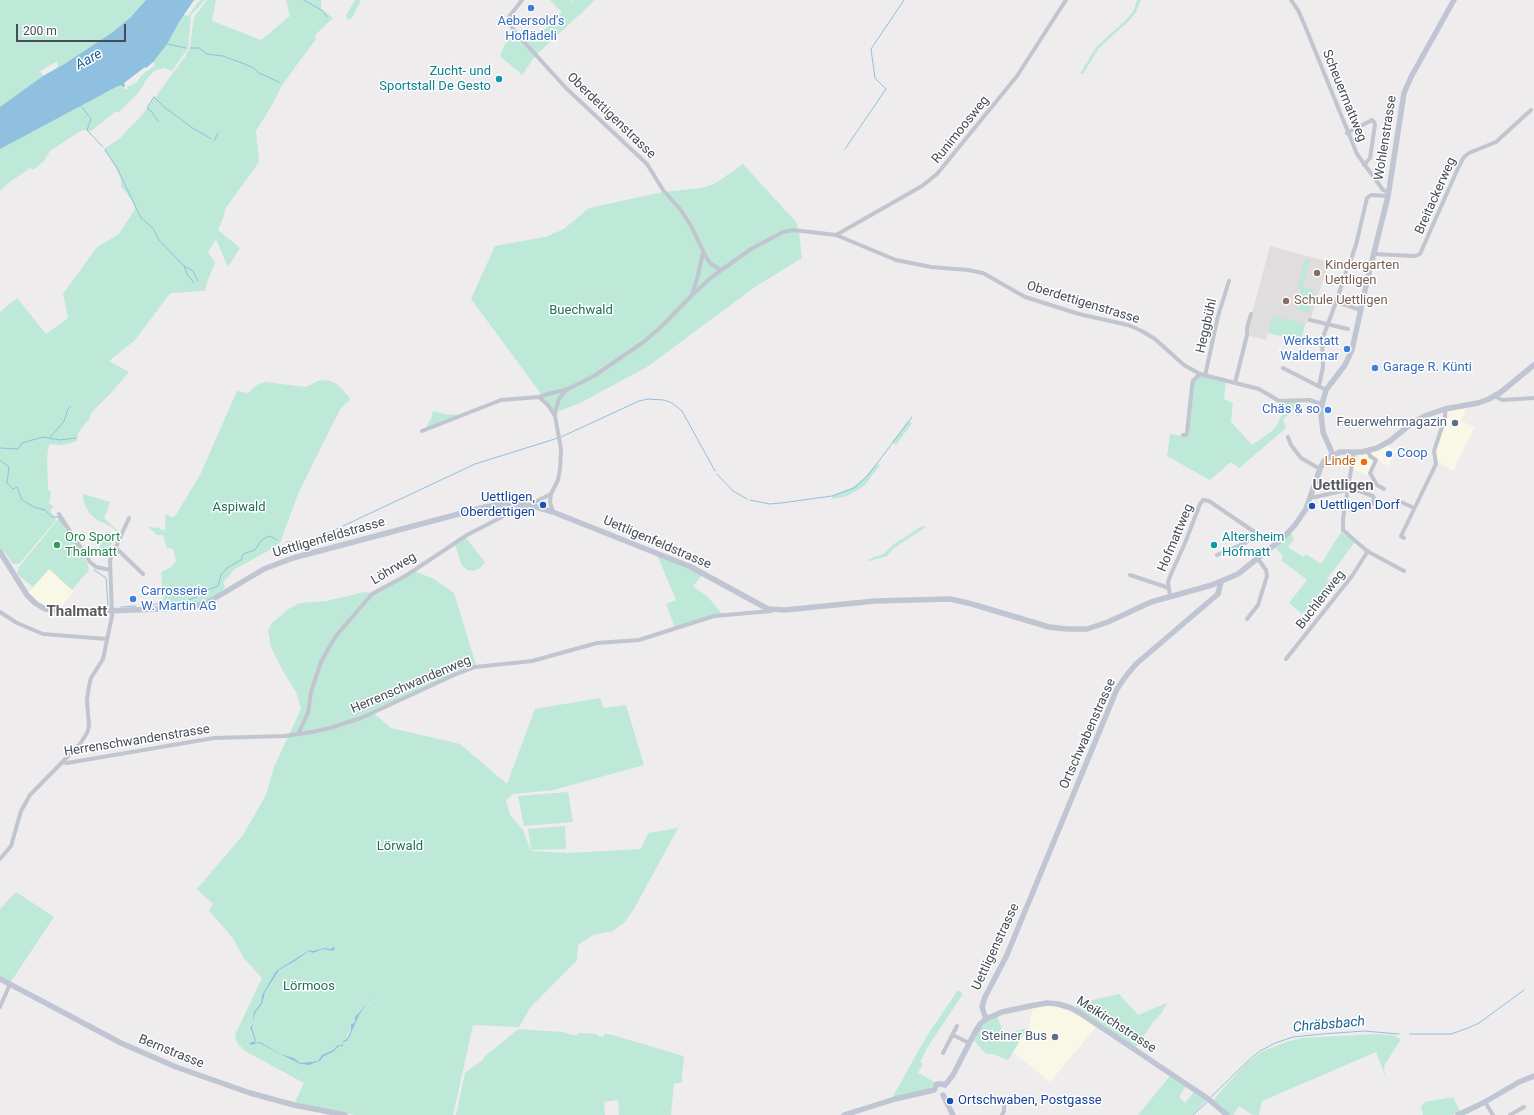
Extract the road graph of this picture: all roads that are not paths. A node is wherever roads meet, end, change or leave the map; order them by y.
1 (522, 0) edge
2 (1066, 0) edge
3 (1291, 0) edge
4 (1454, 0) edge
5 (1531, 110) dead end
6 (1347, 133) junction
7 (1364, 165) junction
8 (1388, 194) junction
9 (836, 235) junction
10 (703, 253) junction
11 (1374, 254) junction
12 (1349, 265) dead end
13 (720, 270) junction
14 (1346, 272) dead end
15 (1229, 281) dead end
16 (692, 295) junction
17 (1336, 302) junction
18 (1361, 310) junction
19 (1251, 314) dead end
20 (1310, 320) dead end
21 (1329, 324) junction
22 (1348, 329) dead end
23 (1534, 365) edge
24 (1283, 368) dead end
25 (1200, 374) junction
26 (1205, 376) junction
27 (1235, 383) junction
28 (1319, 386) junction
29 (568, 389) junction
30 (1326, 390) junction
31 (1496, 396) junction
32 (539, 397) junction
33 (1534, 398) edge
34 (1322, 404) junction
35 (1445, 409) junction
36 (556, 416) junction
37 (422, 431) dead end
38 (1183, 434) dead end
39 (1288, 437) dead end
40 (1368, 451) junction
41 (1354, 452) junction
42 (1333, 455) junction
43 (1320, 469) junction
44 (1348, 489) junction
45 (1384, 490) dead end
46 (550, 494) junction
47 (1310, 496) junction
48 (1397, 500) dead end
49 (1372, 504) dead end
50 (527, 505) junction
51 (1414, 508) junction
52 (553, 512) junction
53 (59, 514) dead end
54 (129, 518) dead end
55 (1404, 538) dead end
56 (115, 547) junction
57 (0, 552) edge
58 (1368, 552) junction
59 (1217, 555) dead end
60 (1258, 558) junction
61 (110, 570) junction
62 (1404, 571) dead end
63 (143, 574) dead end
64 (1130, 575) dead end
65 (1221, 582) junction
66 (1212, 585) junction
67 (1169, 588) junction
68 (1170, 596) junction
69 (1211, 599) junction
70 (757, 604) junction
71 (774, 610) junction
72 (111, 611) junction
73 (0, 612) edge
74 (755, 612) junction
75 (1248, 620) dead end
76 (107, 639) junction
77 (1286, 659) dead end
78 (298, 734) junction
79 (285, 736) joint
80 (63, 762) junction
81 (0, 859) edge
82 (1036, 885) joint
83 (0, 979) edge
84 (10, 984) junction
85 (1, 999) edge
86 (0, 1007) edge
87 (986, 1019) junction
88 (958, 1026) dead end
89 (953, 1034) junction
90 (969, 1043) junction
91 (942, 1053) dead end
92 (1534, 1076) edge
93 (944, 1085) junction
94 (934, 1090) junction
95 (943, 1095) junction
96 (1485, 1102) junction
97 (1004, 1104) dead end
98 (1524, 1107) dead end
99 (345, 1115) edge
100 (844, 1115) edge
101 (953, 1115) edge
102 (1002, 1115) edge
103 (1227, 1115) edge
104 (1458, 1115) edge
105 (1493, 1115) edge
106 (1510, 1115) edge

1 - 10 street, Oberdettigenstrasse
2 - 9 street, Runimoosweg
3 - 6 street, Scheuermattweg
4 - 8 main road, Wohlenstrasse
5 - 11 street, Breitackerweg
6 - 7 street, Scheuermattweg
6 - 7 street
7 - 8 street, Scheuermattweg
8 - 11 main road, Wohlenstrasse
8 - 12 street, Wohlenstrasse
9 - 13 street, Oberdettigenstrasse
9 - 25 street, Oberdettigenstrasse
10 - 13 street, Oberdettigenstrasse
10 - 16 street
11 - 18 main road, Wohlenstrasse
13 - 16 street, Oberdettigenstrasse
14 - 17 street
15 - 26 street, Heggbühl
16 - 29 street, Oberdettigenstrasse
17 - 18 street
17 - 21 street
18 - 30 main road, Wohlenstrasse
19 - 27 street
20 - 21 street
21 - 22 street
21 - 28 street
23 - 31 main road
24 - 28 street
25 - 26 street, Oberdettigenstrasse
25 - 38 street
26 - 27 street, Oberdettigenstrasse
27 - 34 street, Oberdettigenstrasse
28 - 30 street
29 - 32 street, Oberdettigenstrasse
29 - 36 street
30 - 34 main road, Wohlenstrasse
31 - 33 street
31 - 35 main road
32 - 36 street
32 - 37 street, Oberdettigenstrasse
34 - 42 main road, Wohlenstrasse
35 - 40 main road
35 - 51 street
36 - 46 street
39 - 43 street
40 - 41 main road
40 - 45 street
41 - 42 main road
41 - 44 street
42 - 43 main road
43 - 47 main road
44 - 47 street
44 - 49 street
44 - 58 street
46 - 50 street, Löhrweg
46 - 52 street
47 - 60 main road
48 - 51 street
50 - 52 main road, Uettligenfeldstrasse
50 - 72 main road, Uettligenfeldstrasse
50 - 78 street, Löhrweg
51 - 55 street
52 - 70 main road, Uettligenfeldstrasse
53 - 61 street
54 - 56 street
56 - 61 street
56 - 63 street
57 - 72 main road
58 - 62 street
58 - 77 street, Buchlenweg
59 - 67 street, Hofmattweg
60 - 65 main road
60 - 75 street
61 - 72 street
64 - 67 street
65 - 66 main road, Uettligenfeldstrasse
65 - 69 main road, Ortschwabenstrasse
66 - 68 main road, Uettligenfeldstrasse
66 - 69 main road
67 - 68 street, Hofmattweg
68 - 71 main road, Uettligenfeldstrasse
69 - 82 main road, Ortschwabenstrasse
70 - 71 main road, Uettligenfeldstrasse
70 - 74 street
71 - 74 street, Herrenschwandenweg
72 - 76 street
73 - 76 street
74 - 78 street, Herrenschwandenweg
76 - 80 street
78 - 79 street, Herrenschwandenweg
79 - 80 street, Herrenschwandenstrasse
80 - 81 street, Herrenschwandenstrasse
82 - 87 main road, Uettligenstrasse
83 - 84 main road, Bernstrasse
84 - 85 street
84 - 99 main road, Bernstrasse
85 - 86 street
87 - 90 main road, Meikirchstrasse
87 - 103 main road, Meikirchstrasse
88 - 89 street
89 - 90 street
89 - 91 street
90 - 93 main road, Meikirchstrasse
92 - 96 main road
93 - 94 main road
93 - 95 main road
94 - 95 main road
94 - 100 main road
95 - 101 main road
96 - 104 main road
96 - 105 street
97 - 102 street
98 - 106 street

